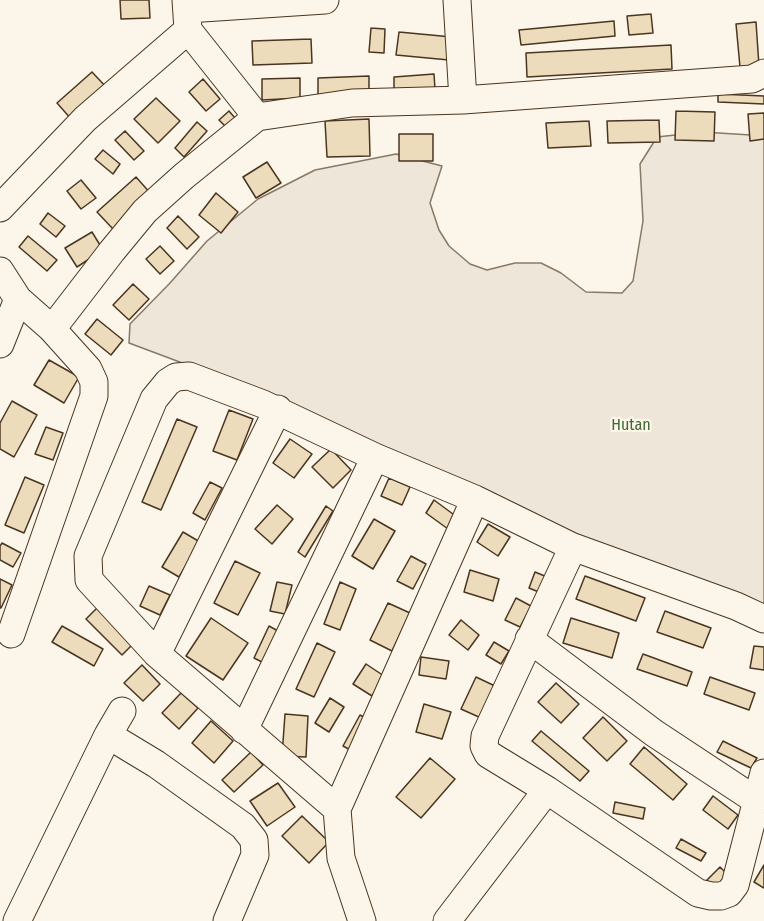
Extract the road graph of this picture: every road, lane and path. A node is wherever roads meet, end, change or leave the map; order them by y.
1 (325, 0) edge
2 (457, 0) edge
3 (187, 13) edge
4 (764, 73) edge
5 (463, 100) junction
6 (257, 117) junction
7 (0, 208) edge
8 (0, 271) edge
9 (18, 299) junction
10 (52, 329) junction
11 (0, 344) edge
12 (278, 410) junction
13 (375, 457) junction
14 (475, 499) junction
15 (573, 547) junction
16 (764, 619) edge
17 (11, 634) dead end
18 (529, 639) junction
19 (157, 654) junction
20 (122, 711) dead end
21 (244, 730) junction
22 (108, 735) junction
23 (764, 773) edge
24 (547, 790) junction
25 (757, 801) junction
26 (337, 809) junction
27 (17, 921) edge
28 (227, 921) edge
29 (362, 921) edge
30 (447, 921) edge

1 - 3 street
2 - 5 street
3 - 6 street
3 - 7 street
4 - 5 street
5 - 6 street
6 - 10 street
8 - 9 street
9 - 10 street
9 - 11 street
10 - 17 street
12 - 13 street
12 - 19 street
12 - 19 street
13 - 14 street
13 - 21 street
14 - 15 street
14 - 26 street
15 - 16 street
15 - 18 street
18 - 24 street
18 - 25 street
19 - 21 street
20 - 22 street
21 - 26 street
22 - 27 street
22 - 28 street
23 - 25 street
24 - 25 street
24 - 30 street
26 - 29 street

